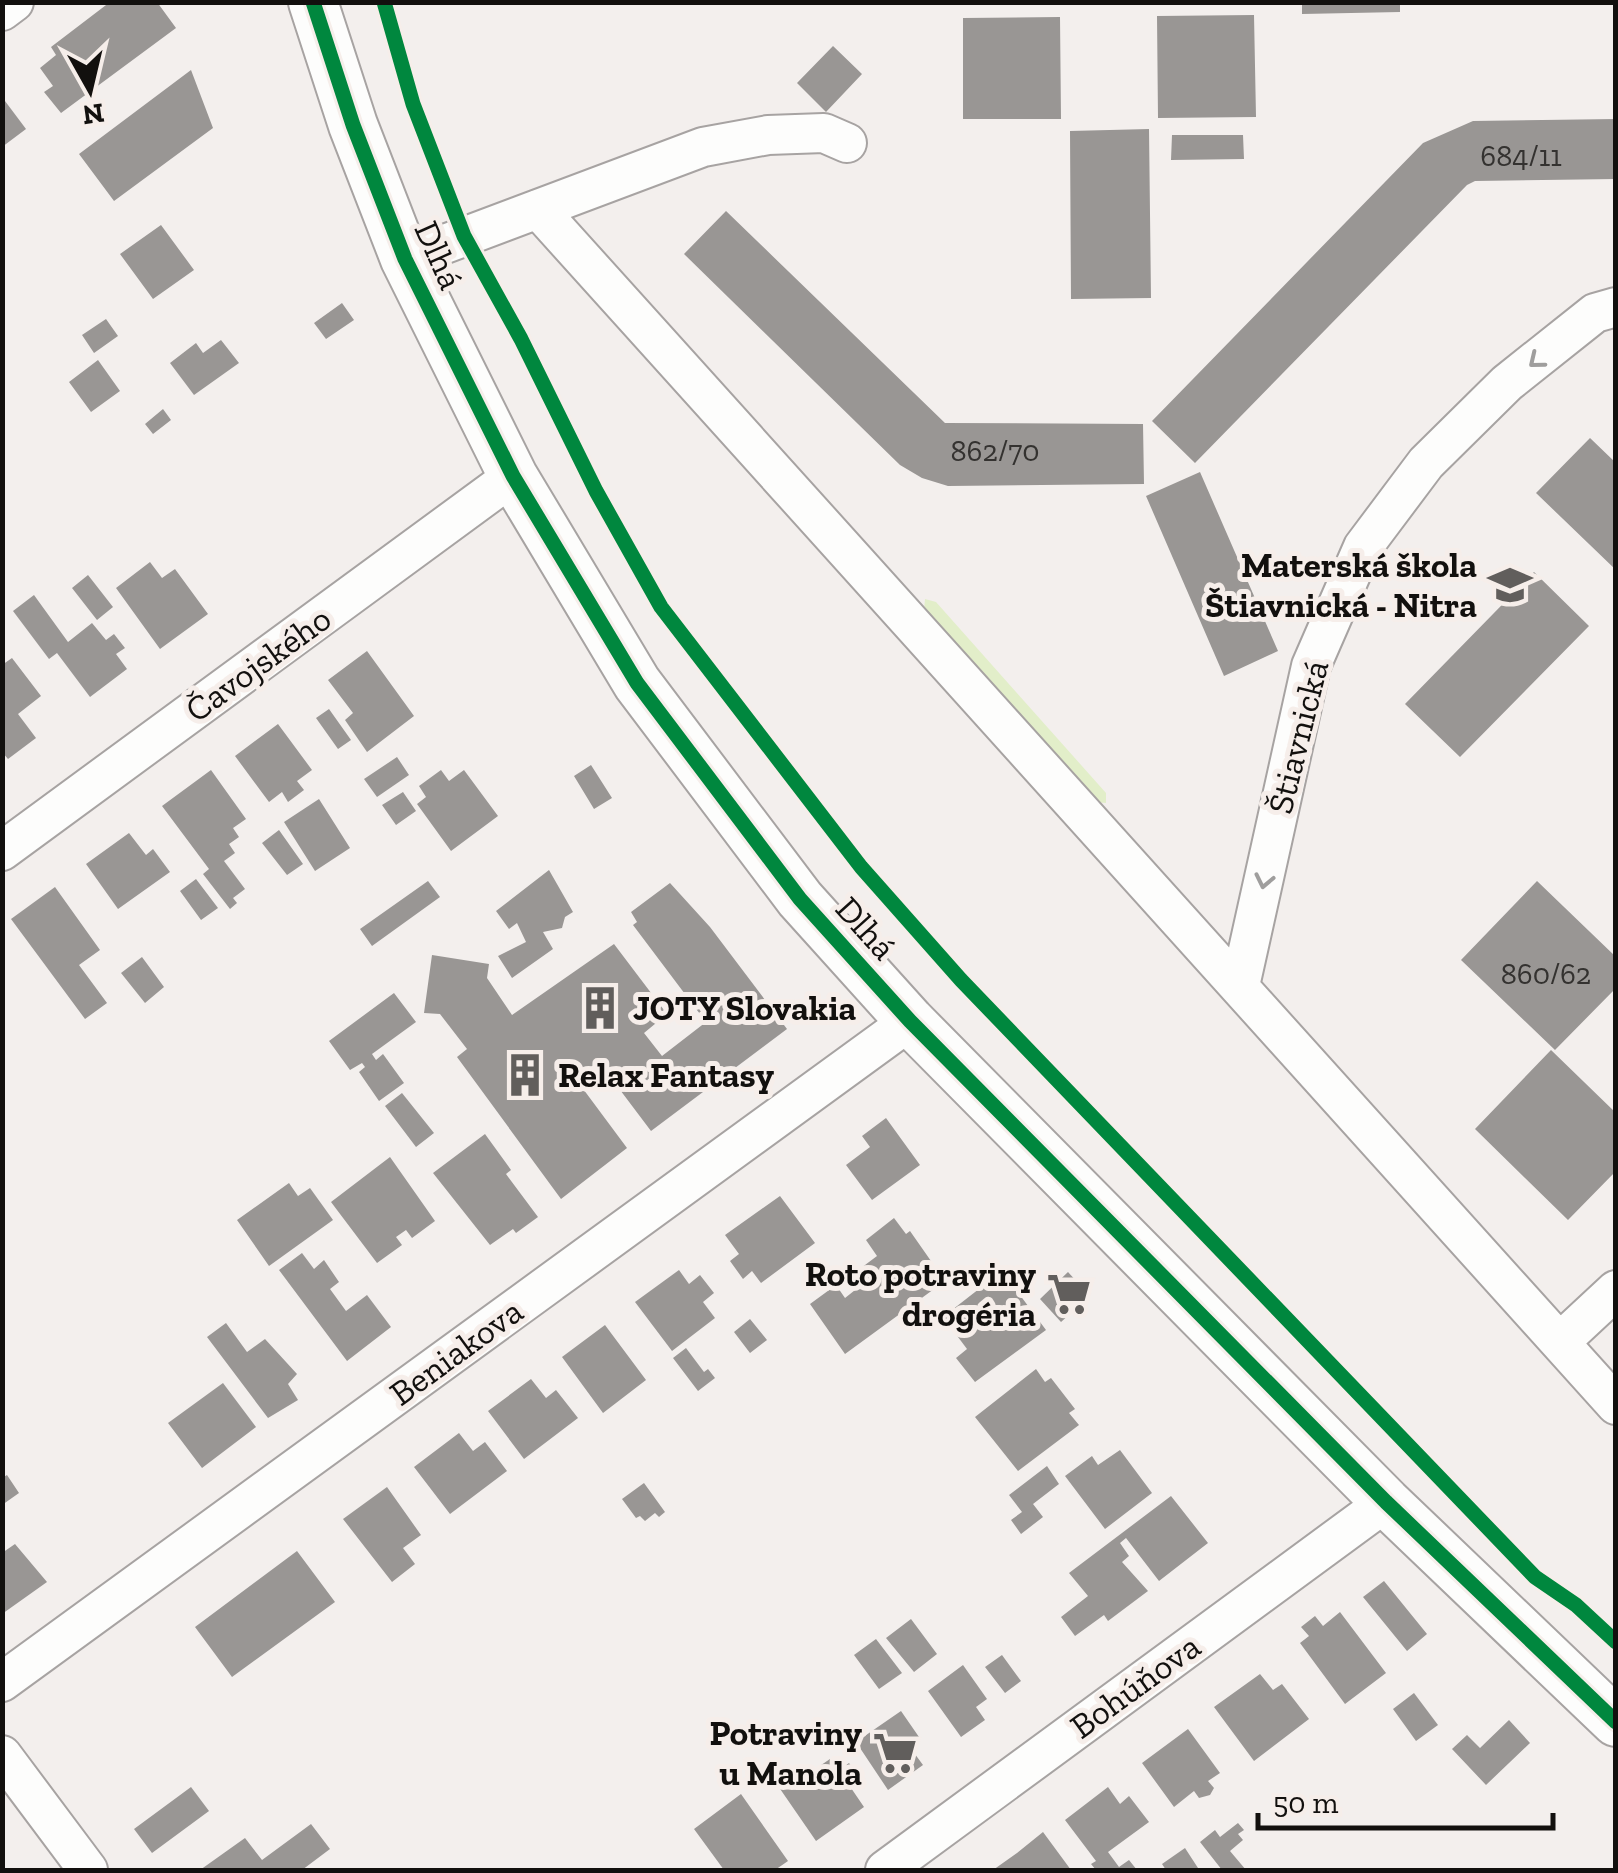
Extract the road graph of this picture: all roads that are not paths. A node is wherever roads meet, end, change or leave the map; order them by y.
1 (14, 2) edge
2 (313, 2) edge
3 (2, 11) edge
4 (847, 143) dead end
5 (538, 210) junction
6 (405, 259) junction
7 (1616, 307) edge
8 (513, 476) junction
9 (2, 851) edge
10 (1240, 986) junction
11 (910, 1021) junction
12 (1616, 1290) edge
13 (1560, 1342) junction
14 (1616, 1405) edge
15 (1386, 1502) junction
16 (2, 1682) edge
17 (1616, 1722) edge
18 (2, 1755) edge
19 (88, 1870) edge
20 (885, 1870) edge

1 - 3 street
2 - 6 street, Dlhá
4 - 5 street, Dlhá
5 - 6 street, Dlhá
5 - 10 street
6 - 8 street, Dlhá
7 -> 10 street, Štiavnická
8 - 9 street, Čavojského
8 - 11 street, Dlhá
10 - 13 street
11 - 15 street, Dlhá
11 - 16 street, Beniakova
12 - 13 street
13 - 14 street
15 - 17 street, Dlhá
15 - 20 street, Bohúňova
18 - 19 street

